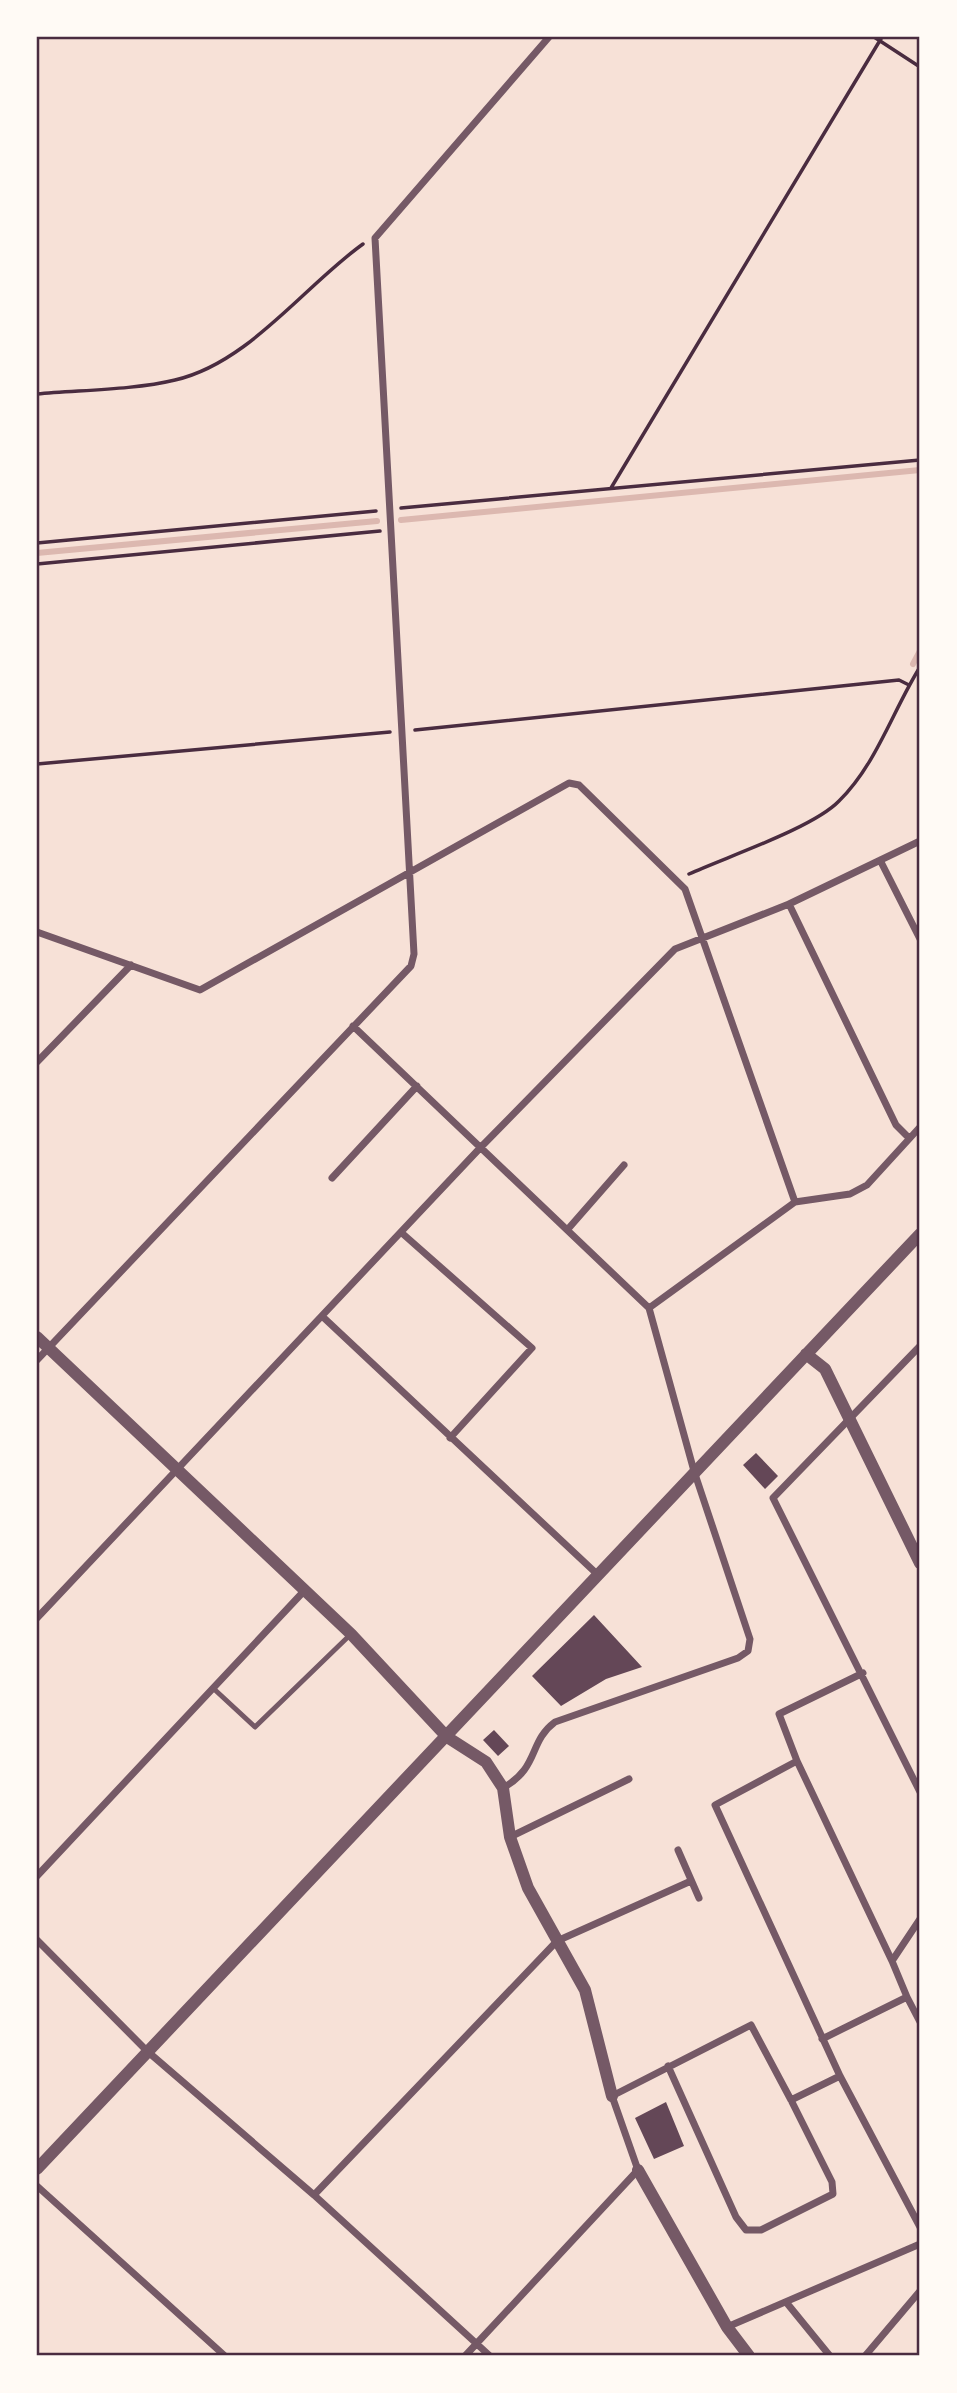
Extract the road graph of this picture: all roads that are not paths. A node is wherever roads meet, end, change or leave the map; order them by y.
1 (549, 37) edge
2 (920, 841) edge
3 (880, 860) junction
4 (408, 872) junction
5 (789, 904) junction
6 (37, 932) edge
7 (701, 937) junction
8 (920, 939) edge
9 (131, 965) junction
10 (353, 1026) junction
11 (37, 1062) edge
12 (417, 1086) junction
13 (920, 1127) edge
14 (909, 1139) junction
15 (481, 1147) junction
16 (624, 1165) dead end
17 (332, 1178) dead end
18 (795, 1202) junction
19 (568, 1229) junction
20 (403, 1234) junction
21 (920, 1234) edge
22 (649, 1308) junction
23 (323, 1317) junction
24 (37, 1337) edge
25 (920, 1346) edge
26 (48, 1348) junction
27 (806, 1353) junction
28 (37, 1360) edge
29 (850, 1419) junction
30 (450, 1438) junction
31 (177, 1470) junction
32 (694, 1471) junction
33 (920, 1563) edge
34 (597, 1574) junction
35 (305, 1590) junction
36 (37, 1618) edge
37 (351, 1634) junction
38 (863, 1674) junction
39 (214, 1689) junction
40 (447, 1737) junction
41 (797, 1760) junction
42 (629, 1779) dead end
43 (503, 1788) junction
44 (920, 1792) edge
45 (510, 1837) junction
46 (678, 1850) dead end
47 (37, 1876) edge
48 (691, 1881) junction
49 (699, 1898) dead end
50 (920, 1919) edge
51 (37, 1940) edge
52 (557, 1941) junction
53 (892, 1961) junction
54 (907, 1997) junction
55 (920, 2022) edge
56 (822, 2039) junction
57 (147, 2051) junction
58 (668, 2066) junction
59 (840, 2076) junction
60 (611, 2096) junction
61 (791, 2100) junction
62 (37, 2169) edge
63 (638, 2169) junction
64 (37, 2186) edge
65 (314, 2195) junction
66 (920, 2227) edge
67 (920, 2244) edge
68 (920, 2291) edge
69 (786, 2302) junction
70 (727, 2327) junction
71 (476, 2344) junction
72 (225, 2356) edge
73 (465, 2356) edge
74 (490, 2356) edge
75 (749, 2356) edge
76 (830, 2356) edge
77 (865, 2356) edge

1 - 4 street
2 - 3 street
3 - 5 street
3 - 8 street
4 - 7 street
4 - 9 street
4 - 10 street
5 - 7 street
5 - 14 street
6 - 9 street
7 - 15 street
7 - 18 street
9 - 11 street
10 - 12 street
10 - 26 street
12 - 15 street
12 - 17 street
13 - 14 street
14 - 18 street
15 - 19 street
15 - 20 street
16 - 19 street
18 - 22 street
19 - 22 street
20 - 23 street
20 - 30 street
21 - 27 street
22 - 32 street
23 - 30 street
23 - 31 street
24 - 26 street
25 - 29 street
26 - 28 street
26 - 31 street
27 - 29 street
27 - 32 street
29 - 33 street
29 - 38 street
30 - 34 street
31 - 35 street
31 - 36 street
32 - 34 street
32 - 43 street
34 - 40 street
35 - 37 street
35 - 39 street
37 - 39 lane
37 - 40 street
38 - 41 street
38 - 44 street
39 - 47 street
40 - 43 street
40 - 57 street
41 - 53 street
41 - 56 street
42 - 45 street
43 - 45 street
45 - 52 street
46 - 48 street
48 - 49 street
48 - 52 street
50 - 53 street
51 - 57 street
52 - 60 street
52 - 65 street
53 - 54 street
54 - 55 street
54 - 56 street
56 - 59 street
57 - 62 street
57 - 65 street
58 - 60 street
58 - 61 street
58 - 61 street
59 - 61 street
59 - 66 street
60 - 63 street
63 - 70 street
63 - 71 street
64 - 72 street
65 - 71 street
67 - 69 street
68 - 77 street
69 - 70 street
69 - 76 street
70 - 75 street
71 - 73 street
71 - 74 street

